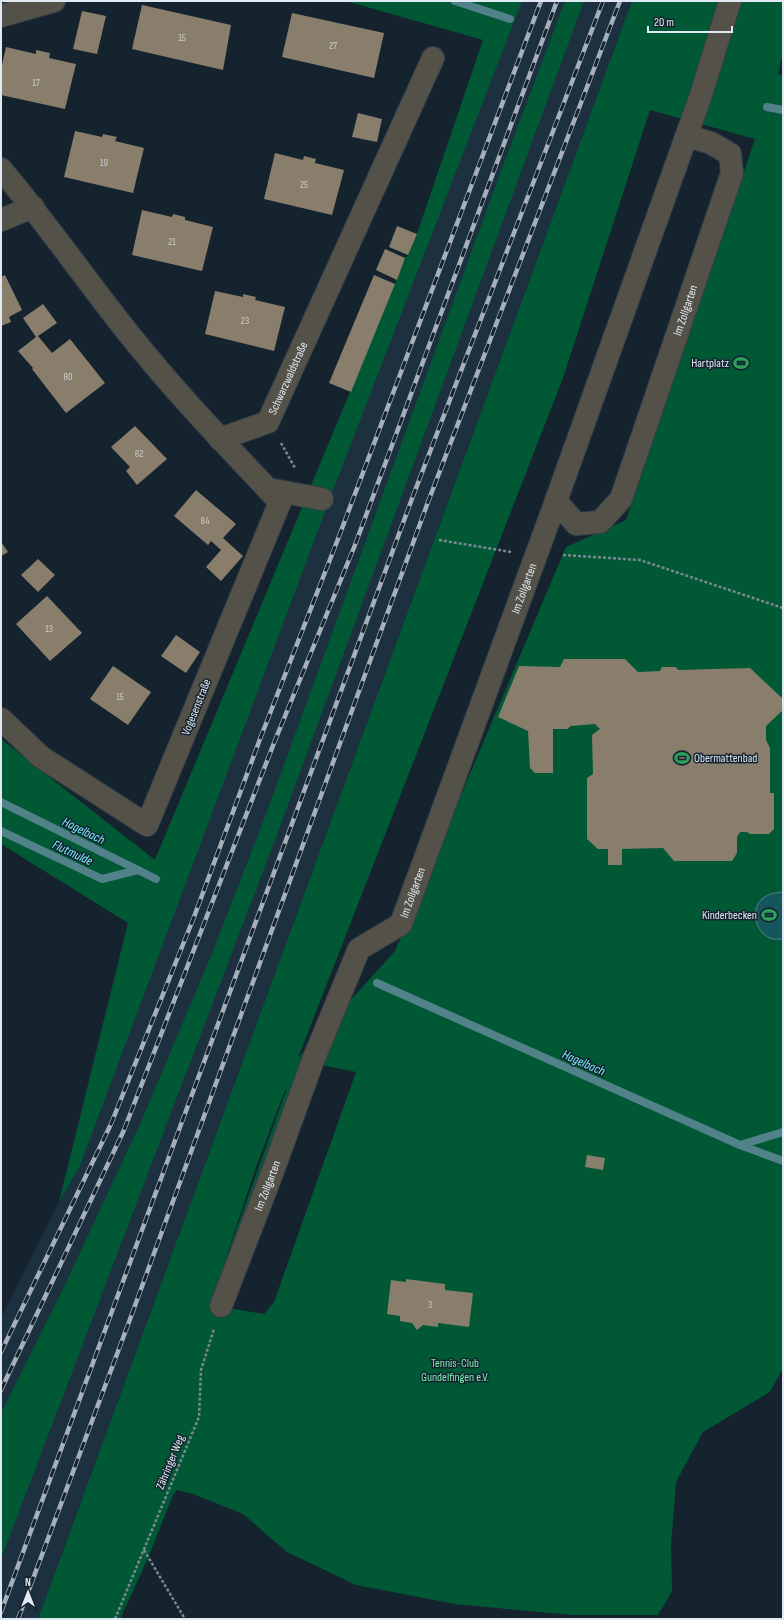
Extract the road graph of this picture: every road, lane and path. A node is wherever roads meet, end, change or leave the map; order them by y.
1 (54, 1) edge
2 (730, 1) edge
3 (1, 16) edge
4 (433, 58) dead end
5 (687, 136) junction
6 (1, 169) edge
7 (33, 207) junction
8 (1, 220) edge
9 (268, 422) junction
10 (220, 439) junction
11 (296, 469) dead end
12 (268, 489) junction
13 (322, 499) dead end
14 (556, 501) junction
15 (439, 540) dead end
16 (536, 554) junction
17 (783, 608) edge
18 (1, 719) edge
19 (221, 1306) joint
20 (143, 1550) junction
21 (115, 1619) edge
22 (184, 1619) edge

1 - 3 street
2 - 5 street, Im Zollgarten
4 - 9 street, Schwarzwaldstraße
5 - 14 street, Im Zollgarten
5 - 14 street, Im Zollgarten
6 - 7 street
7 - 8 street
7 - 10 street
9 - 10 street, Schwarzwaldstraße
9 - 11 path
10 - 12 street, Vogesenstraße
12 - 13 street
12 - 18 street, Vogesenstraße
14 - 16 street, Im Zollgarten
15 - 16 path
16 - 17 path
16 - 19 street, Im Zollgarten
19 - 20 path, Zähringer Weg
20 - 21 path, Zähringer Weg
20 - 22 path

